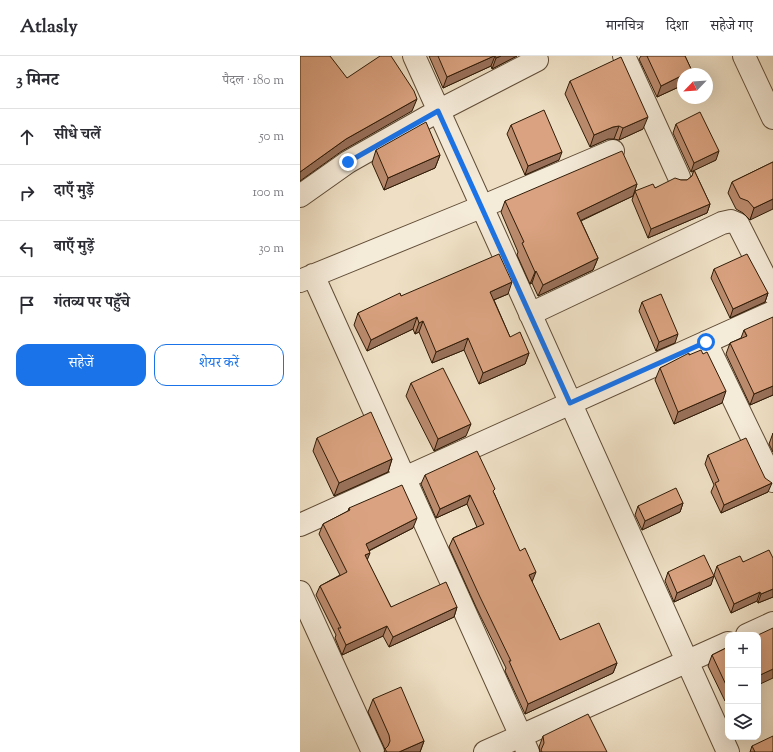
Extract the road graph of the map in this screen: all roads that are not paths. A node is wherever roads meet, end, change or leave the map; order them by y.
1 (414, 56) edge
2 (624, 56) edge
3 (744, 56) edge
4 (537, 60) dead end
5 (438, 111) junction
6 (773, 118) edge
7 (613, 151) dead end
8 (679, 177) dead end
9 (300, 196) edge
10 (481, 207) junction
11 (306, 278) edge
12 (773, 293) edge
13 (773, 312) edge
14 (530, 314) junction
15 (706, 342) junction
16 (570, 403) junction
17 (404, 478) junction
18 (773, 481) edge
19 (300, 525) edge
20 (300, 592) edge
21 (773, 623) edge
22 (753, 632) edge
23 (725, 644) edge
24 (687, 661) junction
25 (525, 744) edge
26 (373, 752) edge
27 (485, 752) edge
28 (728, 752) edge

1 - 5 street
2 - 8 street
3 - 6 street
4 - 5 street
5 - 9 street
5 - 10 street
7 - 10 street
10 - 11 street
10 - 14 street
11 - 17 street
12 - 14 street
13 - 15 street
14 - 16 street
15 - 16 street
15 - 18 street
16 - 17 street
16 - 24 street
17 - 19 street
17 - 25 street
20 - 26 street
21 - 22 street
23 - 24 street
24 - 25 street
24 - 28 street
25 - 27 street

